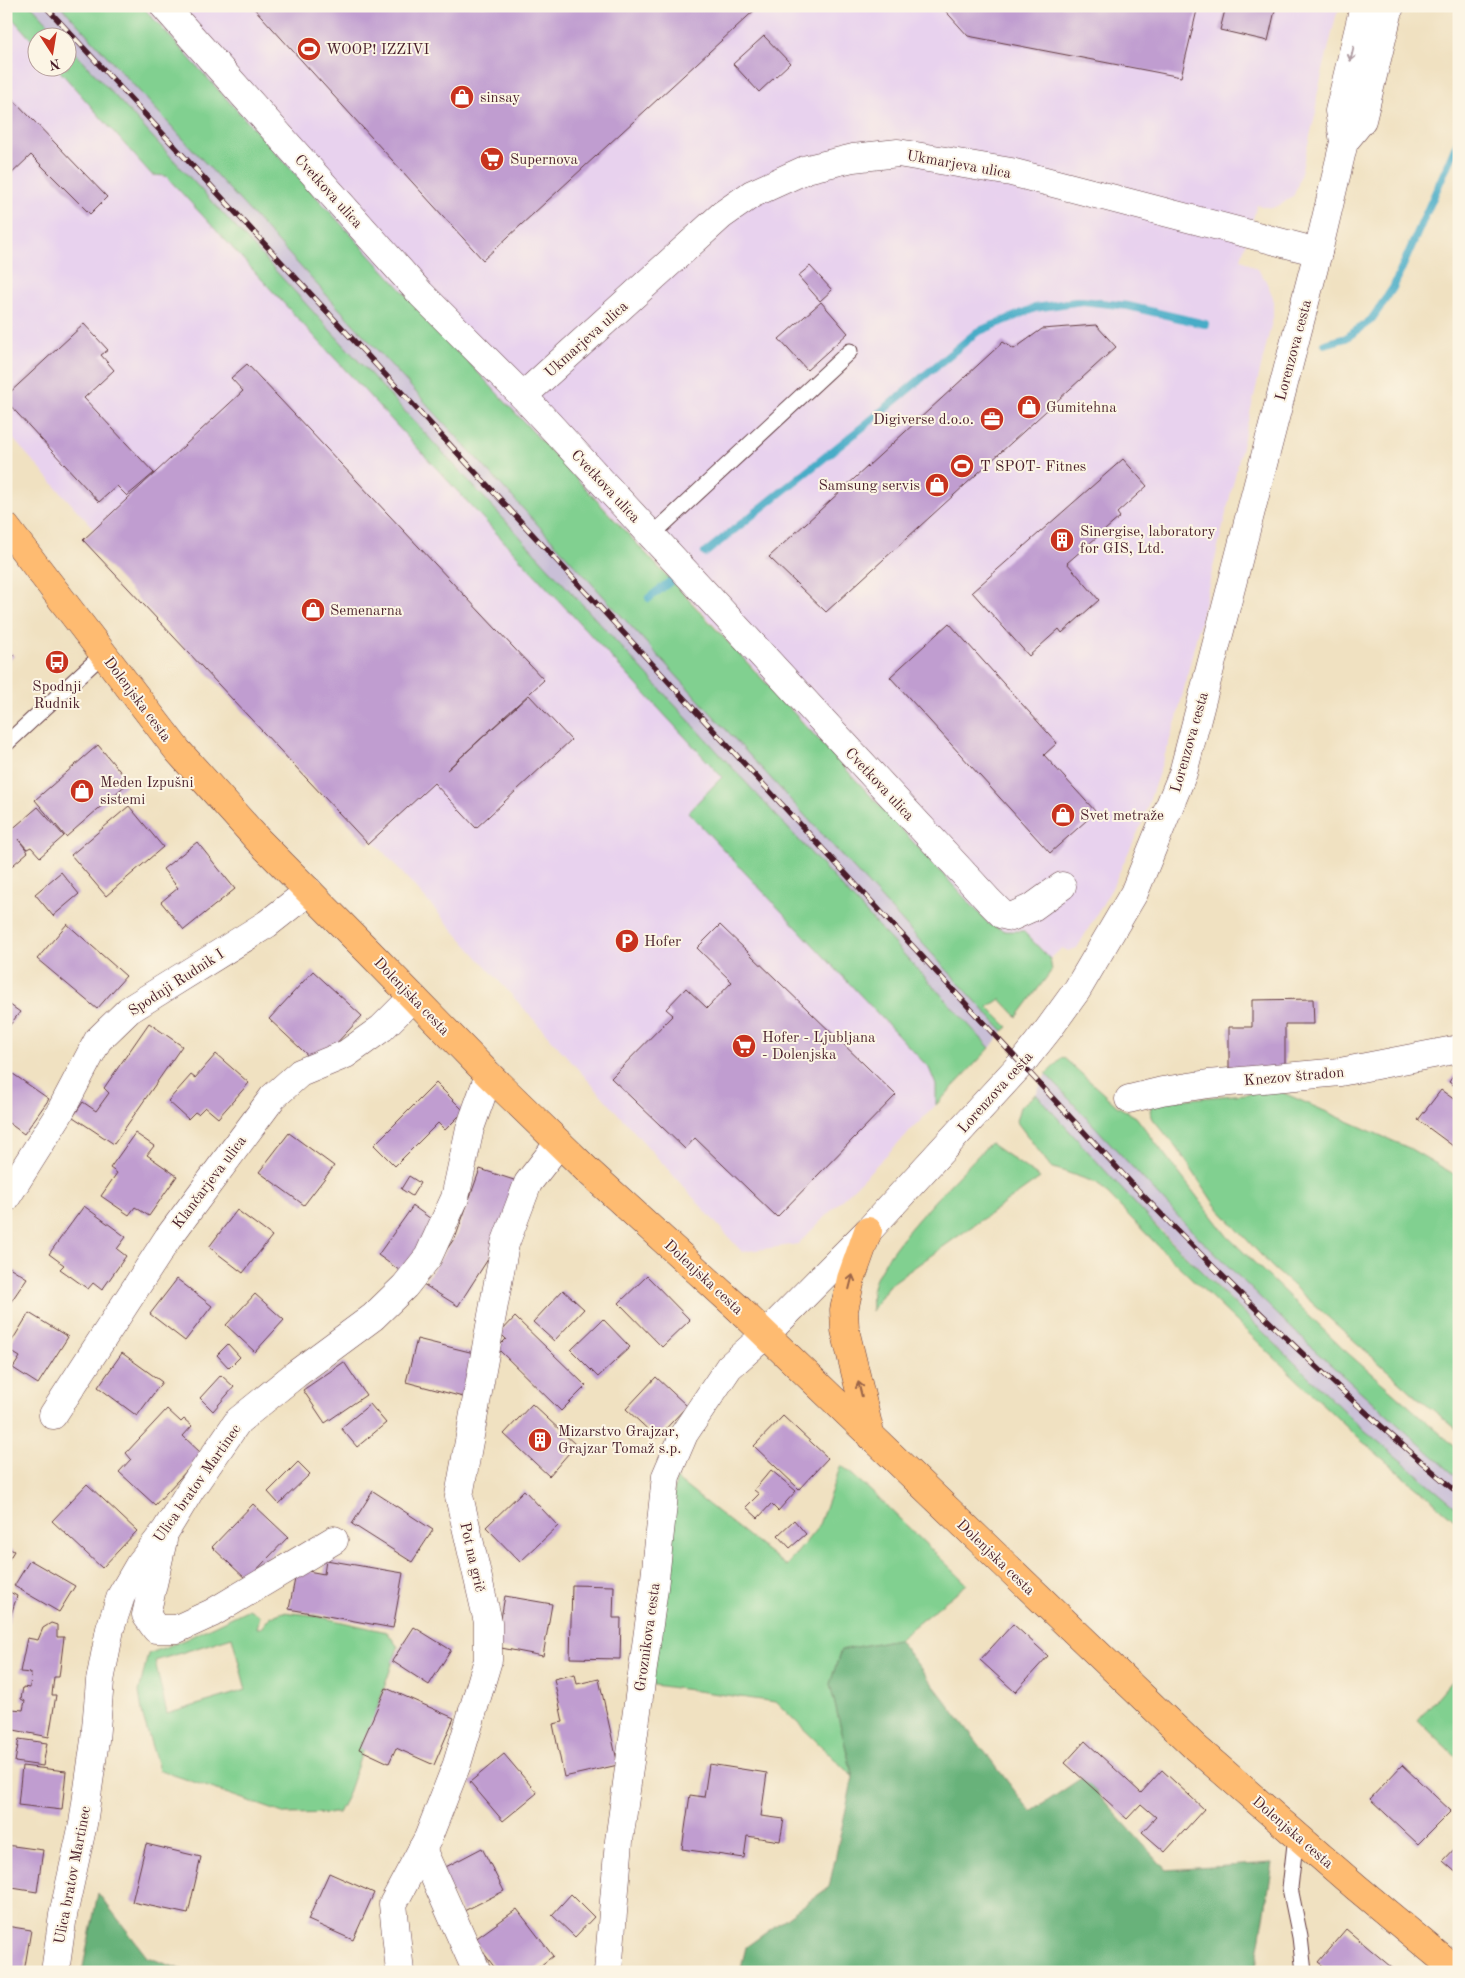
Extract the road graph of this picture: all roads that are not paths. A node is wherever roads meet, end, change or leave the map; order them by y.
1 (164, 6) edge
2 (1364, 6) edge
3 (1390, 6) edge
4 (1344, 142) junction
5 (1318, 252) junction
6 (850, 351) dead end
7 (523, 396) junction
8 (6, 527) edge
9 (652, 535) junction
10 (103, 654) junction
11 (6, 744) edge
12 (1062, 886) dead end
13 (309, 891) junction
14 (413, 997) junction
15 (1459, 1049) edge
16 (489, 1076) junction
17 (1129, 1099) dead end
18 (559, 1143) junction
19 (6, 1198) edge
20 (868, 1231) junction
21 (765, 1335) junction
22 (53, 1415) dead end
23 (872, 1437) junction
24 (166, 1530) junction
25 (334, 1540) dead end
26 (1296, 1834) junction
27 (422, 1849) junction
28 (55, 1972) edge
29 (400, 1972) edge
30 (477, 1972) edge
31 (608, 1972) edge
32 (1304, 1972) edge
33 (1458, 1972) edge

1 - 7 street, Cvetkova ulica
2 -> 4 street, Lorenzova cesta
3 - 4 street, Lorenzova cesta
4 - 5 street, Lorenzova cesta
5 - 7 street, Ukmarjeva ulica
5 - 20 street, Lorenzova cesta
6 - 9 lane
7 - 9 street, Cvetkova ulica
8 - 10 main road, Dolenjska cesta
9 - 12 street, Cvetkova ulica
10 - 11 lane
10 - 13 main road, Dolenjska cesta
13 - 14 main road, Dolenjska cesta
13 - 19 street, Spodnji Rudnik I
14 - 16 main road, Dolenjska cesta
14 - 22 street, Klančarjeva ulica
15 - 17 street, Knezov štradon
16 - 18 main road, Dolenjska cesta
16 - 24 street, Ulica bratov Martinec
18 - 21 main road, Dolenjska cesta
18 - 27 street, Pot na grič
20 - 21 street, Lorenzova cesta
23 -> 20 main road
21 - 23 main road, Dolenjska cesta
21 - 31 street, Groznikova cesta
23 - 26 main road, Dolenjska cesta
24 - 25 street
24 - 28 street, Ulica bratov Martinec
26 - 32 lane
26 - 33 main road, Dolenjska cesta
27 - 29 street, Pot na grič
27 - 30 street

